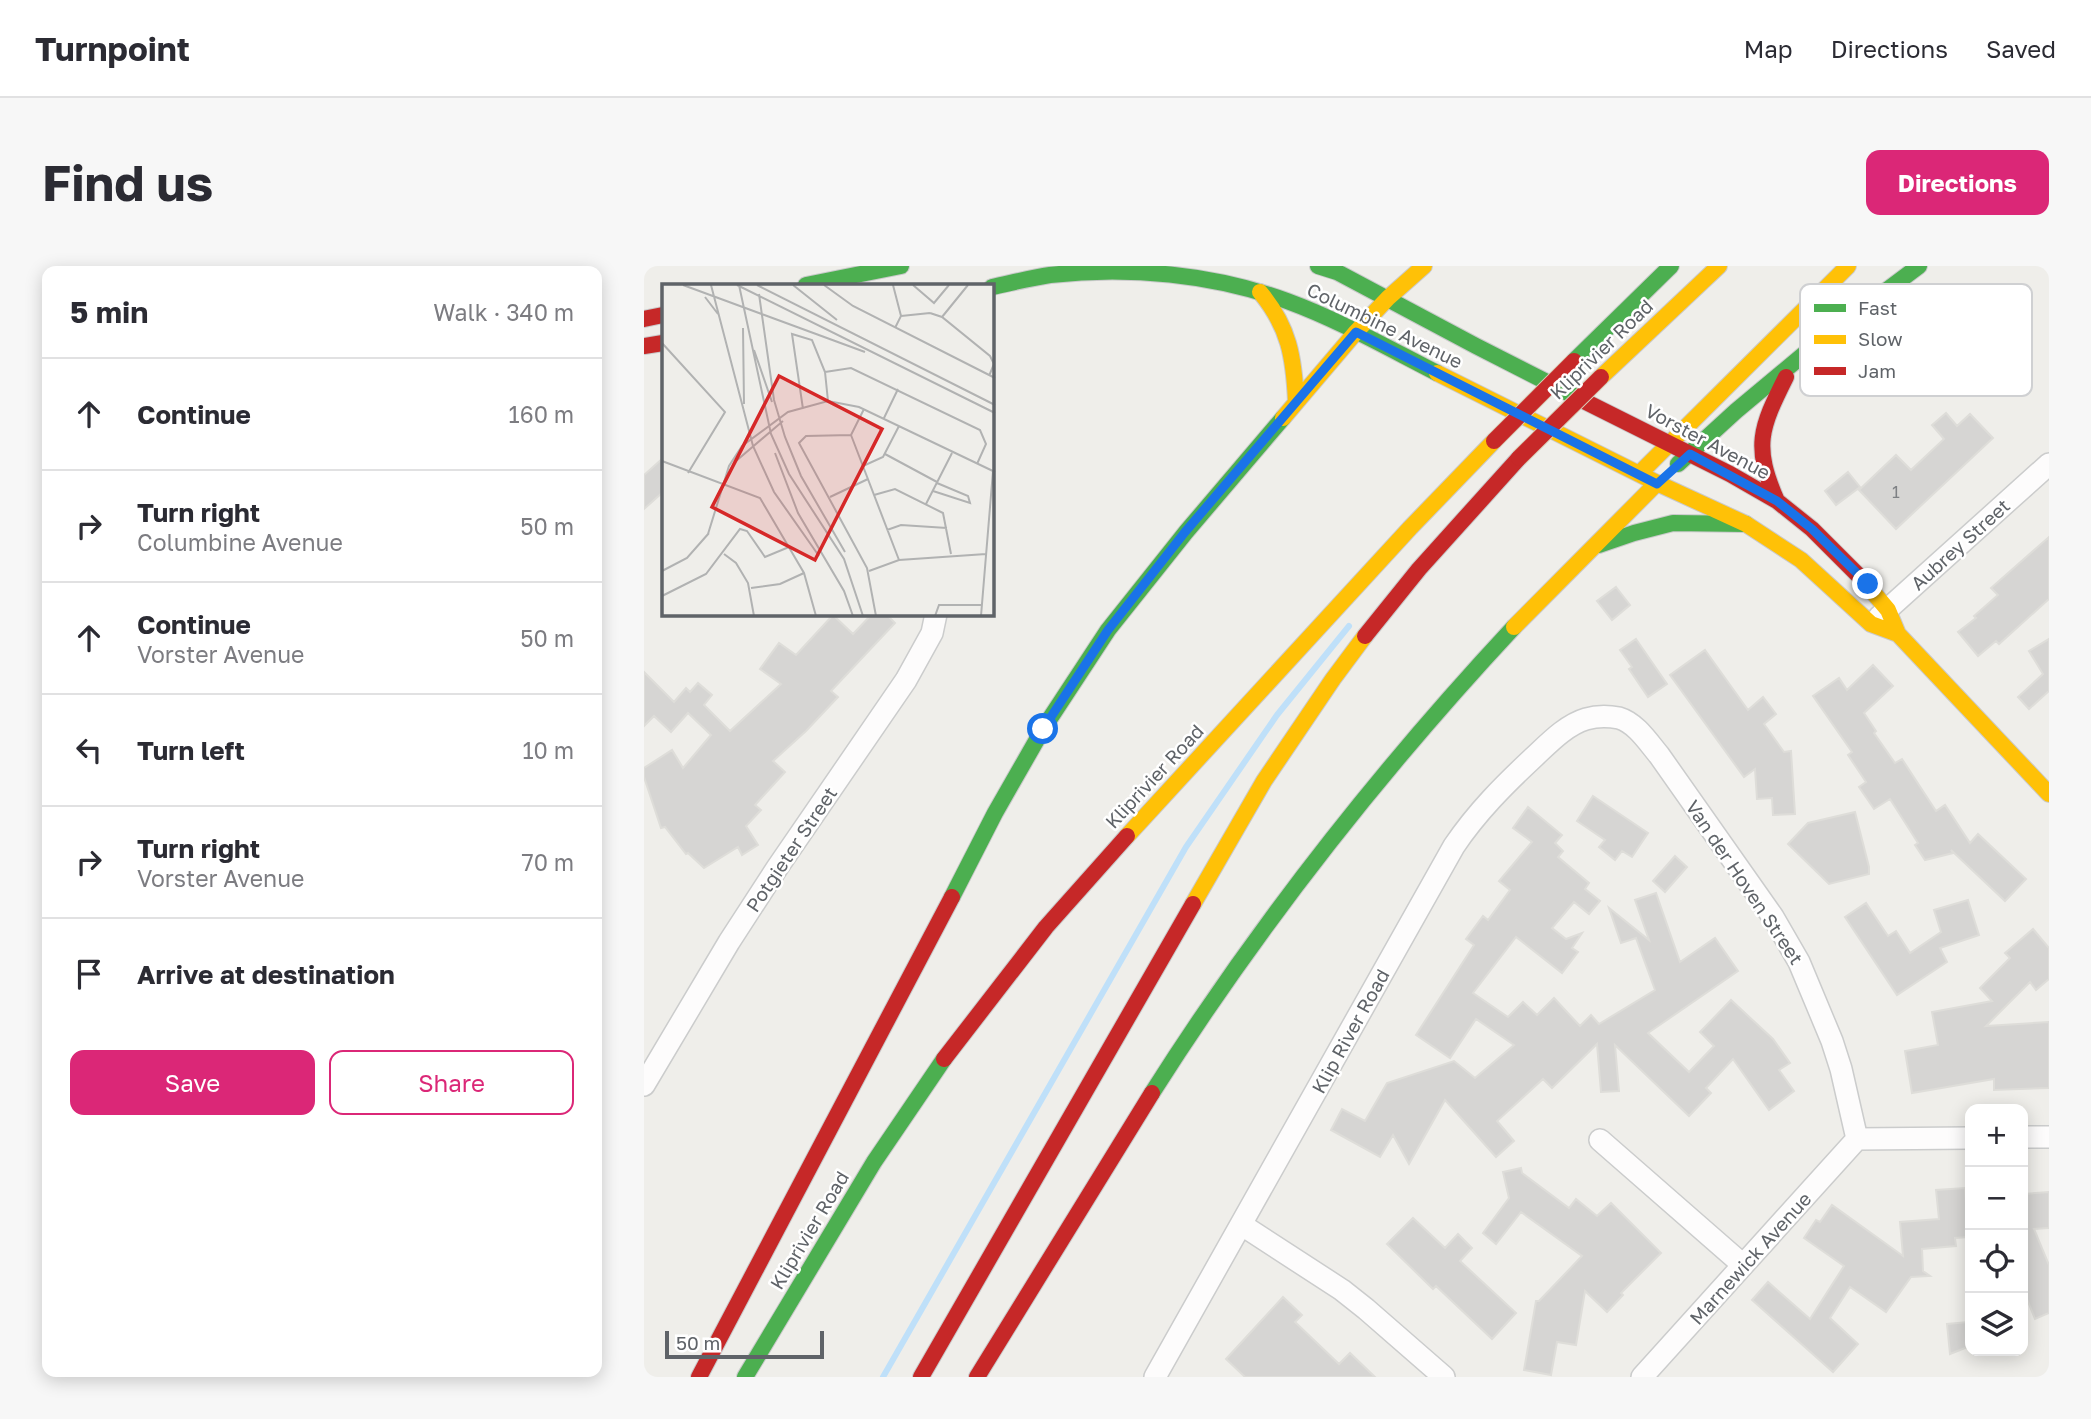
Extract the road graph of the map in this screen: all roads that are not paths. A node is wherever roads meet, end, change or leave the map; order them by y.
1 (901, 266) edge
2 (1318, 266) edge
3 (1424, 266) edge
4 (1671, 266) edge
5 (1719, 266) edge
6 (1848, 266) edge
7 (1919, 266) edge
8 (878, 274) edge
9 (813, 284) edge
10 (1830, 284) edge
11 (1895, 284) edge
12 (994, 287) edge
13 (1260, 292) junction
14 (1388, 298) junction
15 (1800, 313) edge
16 (662, 315) edge
17 (644, 319) edge
18 (1356, 332) junction
19 (662, 343) edge
20 (644, 346) edge
21 (1800, 357) edge
22 (1792, 364) junction
23 (1570, 394) joint
24 (1296, 402) junction
25 (1508, 408) joint
26 (1669, 443) junction
27 (1690, 454) junction
28 (2049, 464) edge
29 (1639, 474) junction
30 (1657, 484) junction
31 (1777, 501) junction
32 (1746, 524) junction
33 (1593, 547) junction
34 (1888, 610) junction
35 (936, 616) edge
36 (1871, 624) junction
37 (1898, 634) junction
38 (1587, 719) joint
39 (2049, 794) edge
40 (644, 1084) edge
41 (2028, 1137) edge
42 (2049, 1137) edge
43 (1965, 1138) edge
44 (1857, 1139) junction
45 (1600, 1140) dead end
46 (1242, 1225) junction
47 (1743, 1265) junction
48 (1645, 1376) edge
49 (699, 1377) edge
50 (745, 1377) edge
51 (921, 1377) edge
52 (977, 1377) edge
53 (1155, 1377) edge
54 (1444, 1377) edge

1 - 8 main road
2 - 14 main road, Columbine Avenue
3 - 14 main road
4 - 50 main road, Kliprivier Road, bridge
5 - 51 main road, Kliprivier Road, bridge
6 - 10 main road
7 - 11 main road
8 - 9 main road
12 - 13 main road, Columbine Avenue
13 - 18 main road, Columbine Avenue
13 - 24 main road
14 - 18 main road
14 - 23 main road, Columbine Avenue
15 - 26 main road
16 - 17 main road
18 - 24 main road
18 - 25 main road, Columbine Avenue
19 - 20 main road
21 - 22 main road
22 - 27 main road
22 - 31 main road
23 - 26 main road, Vorster Avenue
24 - 49 main road
25 - 29 main road, Vorster Avenue
26 - 27 main road, Vorster Avenue
26 - 29 main road
27 - 30 main road
27 - 31 main road, Vorster Avenue
28 - 34 street, Aubrey Street
29 - 30 main road, Vorster Avenue
30 - 32 main road, Vorster Avenue
30 - 33 main road
31 - 34 main road, Vorster Avenue
32 - 33 main road
32 - 36 main road, Vorster Avenue
33 - 52 main road
34 - 36 street, Aubrey Street
34 - 37 main road, Vorster Avenue
35 - 40 street, Potgieter Street
36 - 37 main road, Vorster Avenue
37 - 39 main road, Vorster Avenue
38 - 44 street, Van der Hoven Street
38 - 46 street, Klip River Road
41 - 42 street
43 - 44 street
44 - 47 street, Marnewick Avenue
45 - 47 street
46 - 53 street, Klip River Road
46 - 54 street
47 - 48 street, Marnewick Avenue

